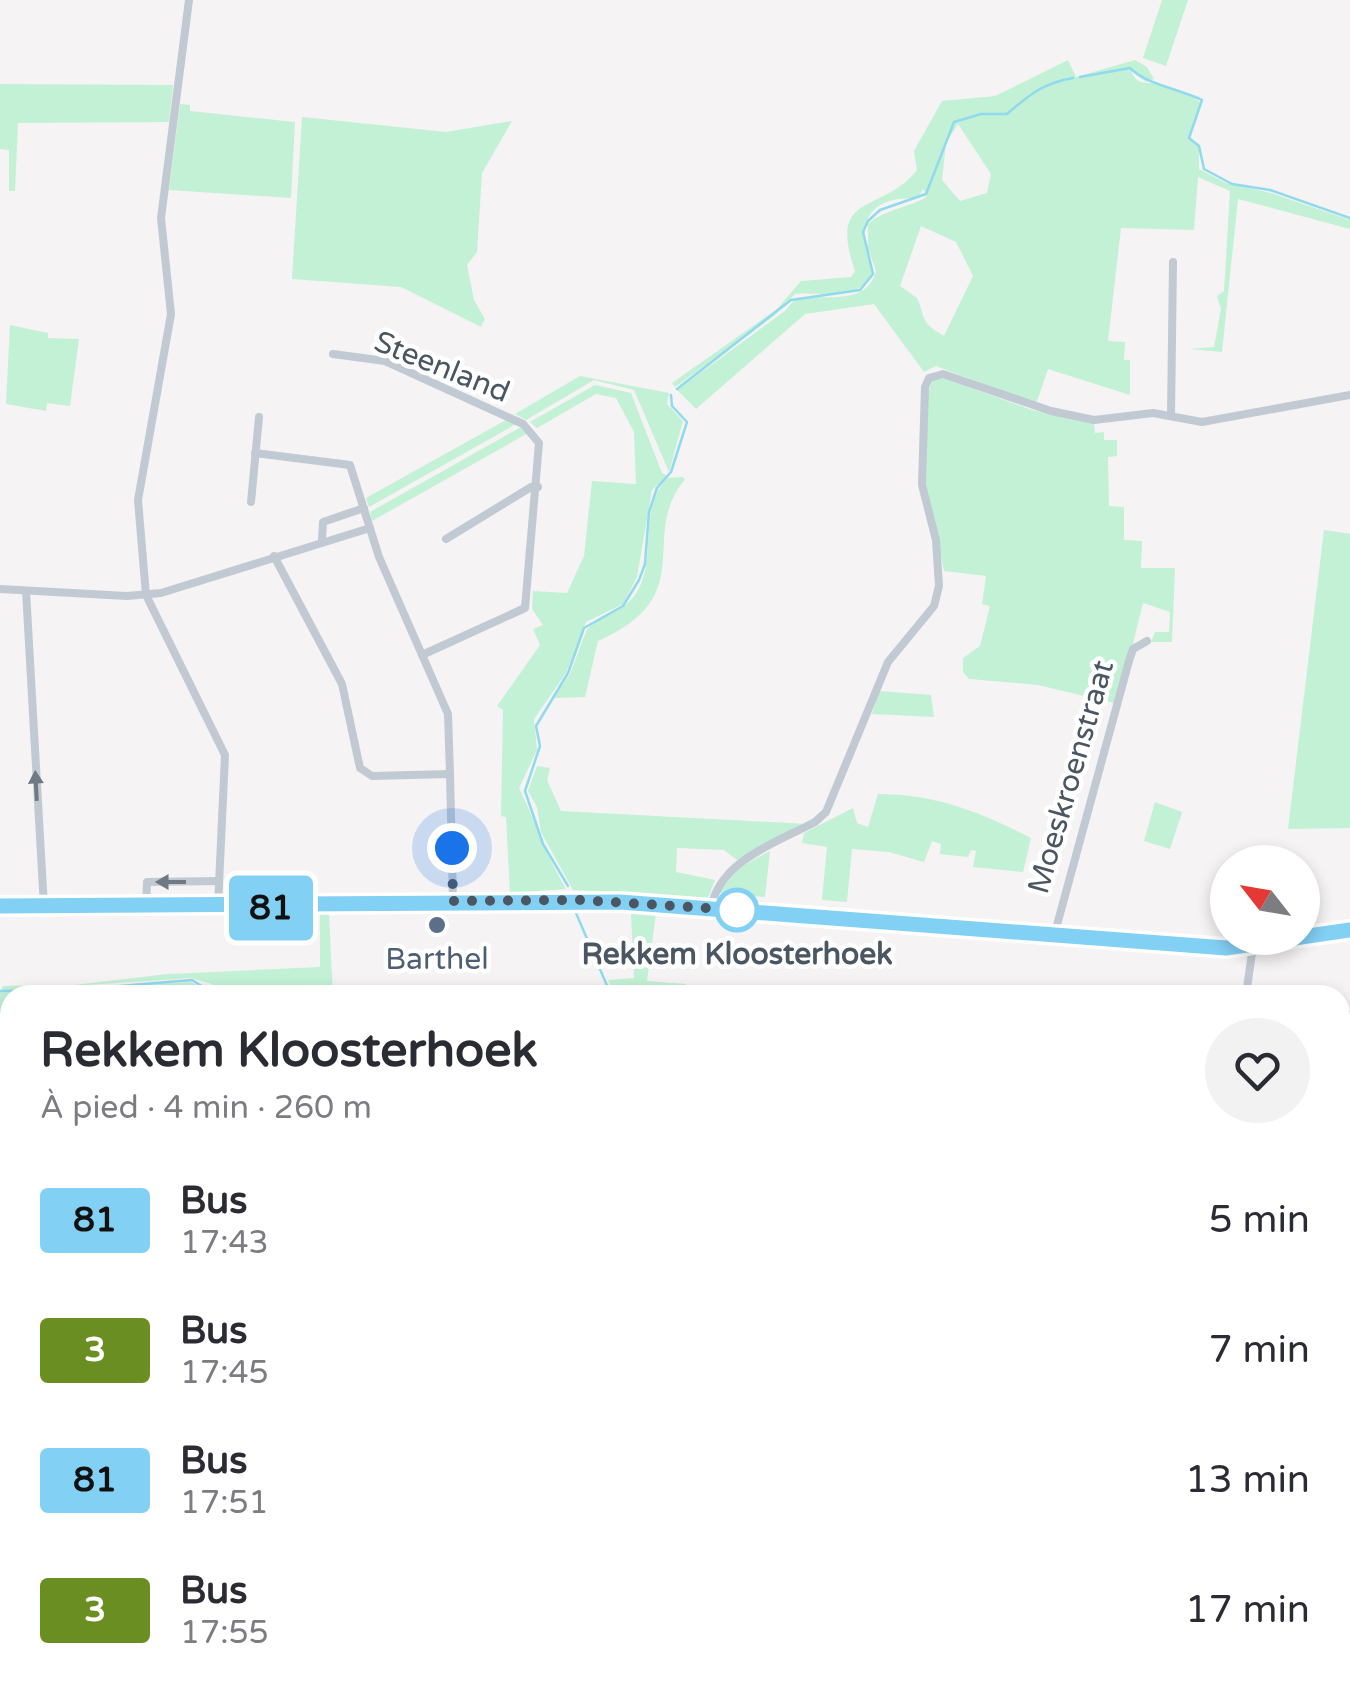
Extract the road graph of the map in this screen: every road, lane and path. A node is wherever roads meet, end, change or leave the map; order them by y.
1 (189, 0) edge
2 (1173, 262) dead end
3 (334, 354) dead end
4 (1350, 395) edge
5 (1171, 414) junction
6 (259, 417) dead end
7 (255, 453) junction
8 (538, 488) junction
9 (250, 502) dead end
10 (364, 508) junction
11 (370, 528) junction
12 (446, 539) dead end
13 (322, 540) junction
14 (274, 556) junction
15 (0, 589) edge
16 (26, 591) junction
17 (146, 595) junction
18 (1148, 641) dead end
19 (422, 655) junction
20 (450, 774) junction
21 (219, 881) junction
22 (453, 901) junction
23 (0, 906) edge
24 (146, 906) junction
25 (218, 906) junction
26 (44, 907) junction
27 (711, 908) junction
28 (1350, 930) edge
29 (1320, 935) edge
30 (1054, 936) junction
31 (1210, 948) edge
32 (1251, 955) edge
33 (1247, 985) edge

1 - 17 street
2 - 5 street
3 - 8 street, Steenland
4 - 5 street
5 - 27 street
6 - 7 street
7 - 9 street
7 - 10 street
8 - 12 street
8 - 19 street, Steenland
10 - 11 street
10 - 13 street
11 - 13 street
11 - 19 street
13 - 14 street
14 - 17 street
14 - 20 street
15 - 16 street
16 - 17 street
26 -> 16 street
17 - 21 street
18 - 30 street, Moeskroenstraat
19 - 20 street
20 - 22 street
21 -> 24 street
21 - 25 street
22 - 25 main road, Moeskroenstraat
22 - 27 main road, Moeskroenstraat
23 - 26 main road
24 - 25 main road, Moeskroenstraat
24 - 26 main road, Moeskroenstraat
27 - 30 main road, Moeskroenstraat
28 - 29 main road, Moeskroenstraat
30 - 31 main road, Moeskroenstraat
32 - 33 street

